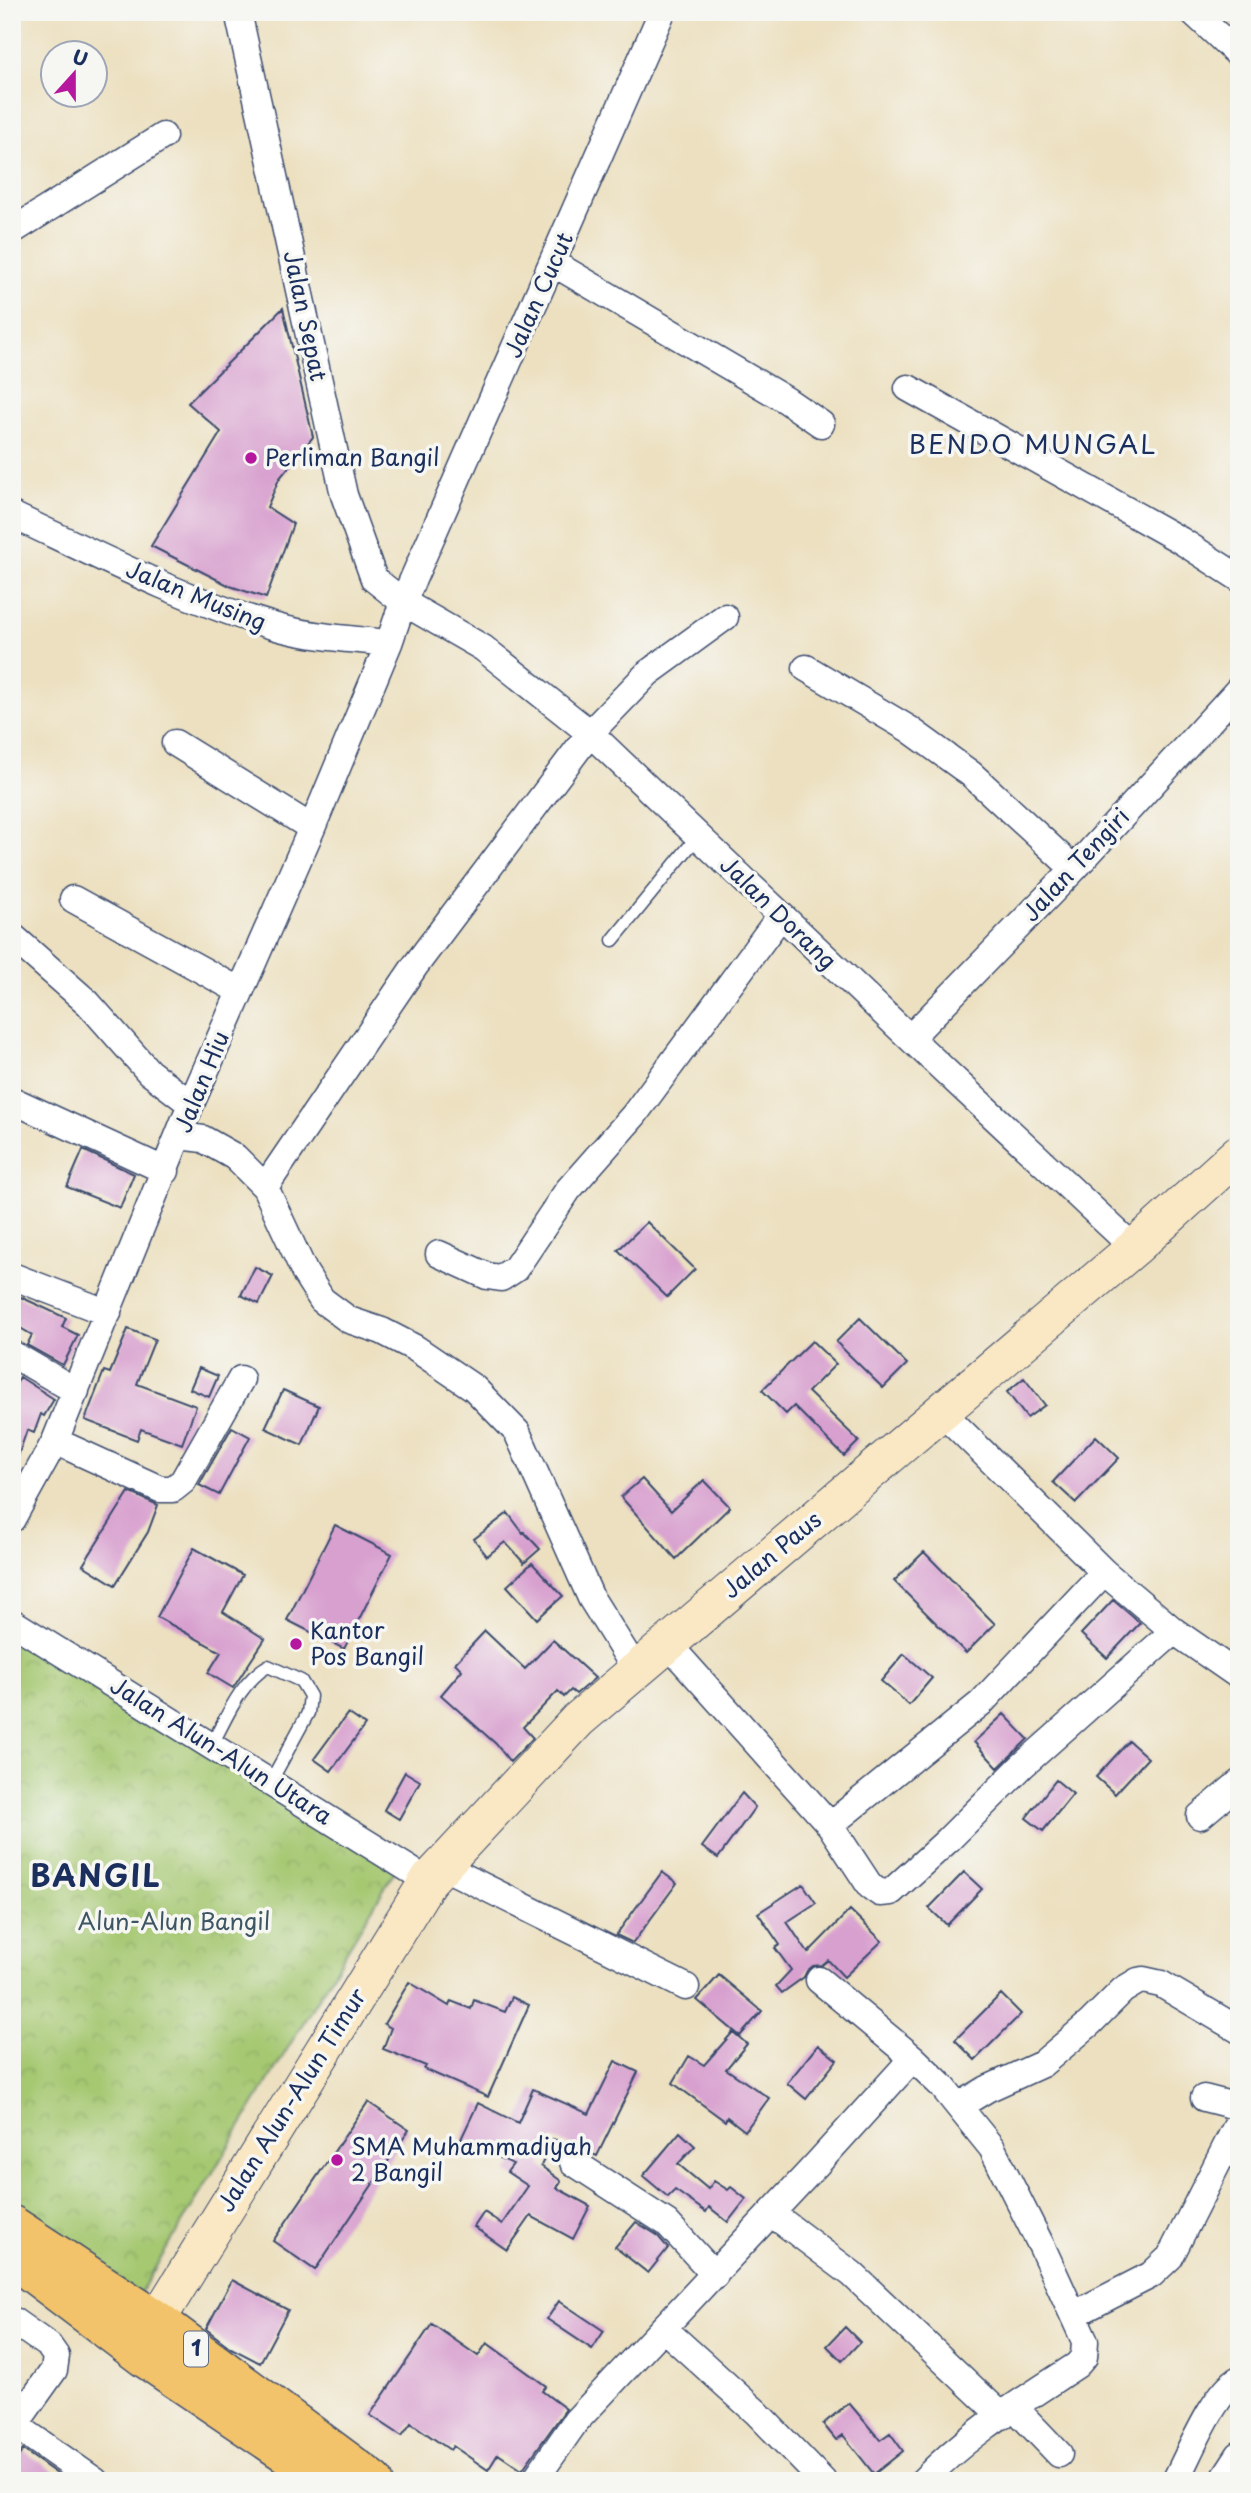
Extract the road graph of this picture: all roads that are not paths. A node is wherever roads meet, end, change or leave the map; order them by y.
1 (238, 12) edge
2 (663, 12) edge
3 (1193, 12) edge
4 (1239, 55) edge
5 (163, 136) dead end
6 (12, 231) edge
7 (553, 263) junction
8 (908, 388) dead end
9 (821, 424) dead end
10 (12, 515) edge
11 (1239, 578) edge
12 (403, 602) junction
13 (725, 617) dead end
14 (389, 643) junction
15 (806, 667) dead end
16 (1239, 690) edge
17 (590, 733) junction
18 (174, 743) dead end
19 (312, 828) junction
20 (698, 836) junction
21 (1074, 869) junction
22 (73, 899) dead end
23 (781, 915) junction
24 (12, 936) edge
25 (613, 940) dead end
26 (240, 991) junction
27 (910, 1038) junction
28 (12, 1100) edge
29 (191, 1104) junction
30 (180, 1136) junction
31 (1239, 1153) edge
32 (166, 1171) junction
33 (265, 1187) junction
34 (1134, 1248) junction
35 (439, 1254) dead end
36 (12, 1276) edge
37 (108, 1313) junction
38 (12, 1354) edge
39 (241, 1379) dead end
40 (76, 1391) junction
41 (942, 1412) junction
42 (55, 1440) junction
43 (12, 1520) edge
44 (1104, 1572) junction
45 (12, 1622) edge
46 (1174, 1631) junction
47 (667, 1643) junction
48 (636, 1670) junction
49 (1239, 1676) edge
50 (212, 1744) junction
51 (271, 1781) junction
52 (1239, 1783) edge
53 (1200, 1816) dead end
54 (830, 1825) junction
55 (435, 1873) junction
56 (819, 1980) dead end
57 (687, 1987) dead end
58 (1239, 2030) edge
59 (913, 2058) junction
60 (1204, 2098) dead end
61 (959, 2106) junction
62 (1239, 2107) edge
63 (1239, 2121) edge
64 (573, 2162) dead end
65 (771, 2213) junction
66 (12, 2225) edge
67 (12, 2258) edge
68 (715, 2275) junction
69 (1073, 2315) junction
70 (12, 2320) edge
71 (157, 2320) junction
72 (663, 2328) junction
73 (1239, 2379) edge
74 (1008, 2412) junction
75 (13, 2426) edge
76 (1059, 2454) dead end
77 (1239, 2455) edge
78 (95, 2481) edge
79 (327, 2481) edge
80 (374, 2481) edge
81 (534, 2481) edge
82 (823, 2481) edge
83 (923, 2481) edge
84 (1175, 2481) edge
85 (1222, 2481) edge

1 - 12 street, Jalan Sepat
2 - 7 street, Jalan Cucut
3 - 4 street
5 - 6 street
7 - 9 street
7 - 12 street, Jalan Cucut
8 - 11 street
10 - 14 street, Jalan Musing
12 - 14 street, Jalan Hiu
12 - 17 street, Jalan Dorang
13 - 17 street
14 - 19 street, Jalan Hiu
15 - 21 street
16 - 21 street, Jalan Tengiri
17 - 20 street, Jalan Dorang
17 - 33 street
18 - 19 street
19 - 26 street, Jalan Hiu
20 - 23 street, Jalan Dorang
20 - 25 lane
21 - 27 street, Jalan Tengiri
22 - 26 street
23 - 27 street, Jalan Dorang
23 - 35 street
24 - 29 street
26 - 29 street, Jalan Hiu
27 - 34 street, Jalan Dorang
28 - 32 street
29 - 30 street, Jalan Hiu
30 - 32 street, Jalan Hiu
30 - 33 street
31 - 34 main road, Jalan Paus
32 - 37 street, Jalan Hiu
33 - 48 street
34 - 41 main road, Jalan Paus
36 - 37 street
37 - 40 street, Jalan Hiu
38 - 40 street
39 - 42 street
40 - 42 street, Jalan Hiu
41 - 44 street
41 - 47 main road, Jalan Paus
42 - 43 street, Jalan Hiu
44 - 46 street
44 - 54 street
45 - 50 street, Jalan Alun-Alun Utara
46 - 49 street
46 - 54 street
47 - 48 main road, Jalan Paus
47 - 54 street
48 - 55 main road, Jalan Paus
50 - 51 street, Jalan Alun-Alun Utara
50 - 51 lane
51 - 55 street, Jalan Alun-Alun Utara
52 - 53 street
55 - 57 street, Jalan Alun-Alun Utara
55 - 71 main road, Jalan Alun-Alun Timur
56 - 59 street
58 - 61 street
59 - 61 street
59 - 65 street
60 - 62 street
61 - 69 street
63 - 69 street
64 - 68 street
65 - 68 street
65 - 74 street
66 - 71 highway, 1
67 - 79 highway, 1
68 - 72 street
69 - 74 street
70 - 75 street
71 - 80 highway, 1
72 - 81 street
72 - 82 street
73 - 84 street
74 - 76 street
74 - 83 street
75 - 78 street
77 - 85 street

